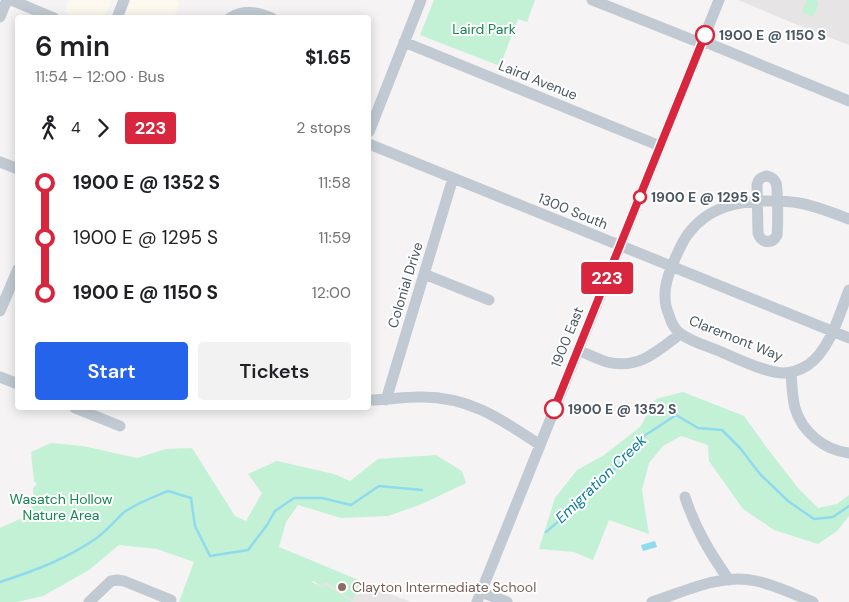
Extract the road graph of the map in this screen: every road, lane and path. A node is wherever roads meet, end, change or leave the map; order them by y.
1 (7, 0) edge
2 (11, 0) edge
3 (124, 0) edge
4 (421, 0) edge
5 (592, 0) edge
6 (719, 0) edge
7 (47, 15) edge
8 (118, 15) edge
9 (235, 15) edge
10 (265, 15) edge
11 (0, 17) edge
12 (404, 42) junction
13 (702, 43) junction
14 (849, 101) edge
15 (371, 127) edge
16 (371, 145) edge
17 (660, 146) junction
18 (0, 162) edge
19 (15, 168) edge
20 (453, 178) junction
21 (757, 201) junction
22 (777, 201) junction
23 (849, 219) edge
24 (620, 246) junction
25 (672, 267) junction
26 (424, 274) junction
27 (9, 285) edge
28 (849, 290) edge
29 (489, 300) dead end
30 (0, 311) edge
31 (832, 332) junction
32 (680, 334) junction
33 (849, 338) edge
34 (578, 350) junction
35 (791, 373) junction
36 (0, 377) edge
37 (15, 383) edge
38 (371, 400) edge
39 (386, 400) junction
40 (79, 410) edge
41 (120, 426) dead end
42 (540, 445) junction
43 (849, 452) edge
44 (685, 497) dead end
45 (729, 580) junction
46 (479, 597) edge
47 (170, 601) edge
48 (89, 602) edge
49 (507, 602) edge
50 (652, 602) edge
51 (813, 602) edge

1 - 11 street
2 - 7 street
3 - 8 street
4 - 12 street
5 - 13 street
6 - 13 street, 1900 East
9 - 10 street
12 - 15 street
12 - 17 street, Laird Avenue
13 - 14 street
13 - 17 street, 1900 East
16 - 20 street, 1300 South
17 - 24 street, 1900 East
18 - 19 street
20 - 24 street, 1300 South
20 - 26 street, Colonial Drive
21 - 22 street, Claremont Way
21 - 22 street
21 - 22 street
21 - 25 street, Claremont Way
22 - 23 street, Claremont Way
24 - 25 street, 1300 South
24 - 34 street, 1900 East
25 - 31 street, 1300 South
25 - 32 street, Claremont Way
26 - 29 street
26 - 39 street, Colonial Drive
27 - 30 street
28 - 31 street, Claremont Way
31 - 33 street, 1300 South
31 - 35 street, Claremont Way
32 - 34 street
32 - 35 street, Claremont Way
34 - 42 street, 1900 East
35 - 43 street
36 - 37 street
38 - 39 street
39 - 42 street
40 - 41 street
42 - 46 street, 1900 East
44 - 45 street
45 - 50 street
45 - 51 street
46 - 49 street
47 - 48 street

